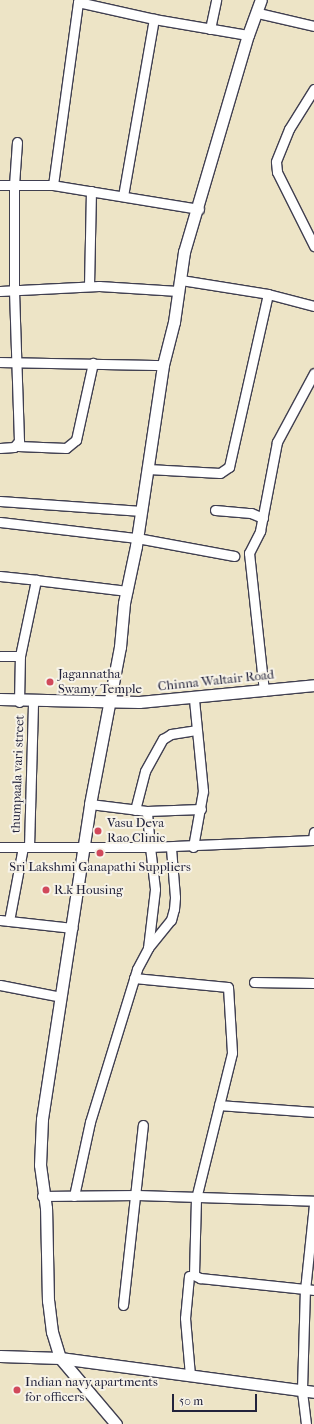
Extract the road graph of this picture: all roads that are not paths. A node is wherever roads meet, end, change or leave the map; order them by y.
1 (216, 0) edge
2 (261, 0) edge
3 (258, 13) junction
4 (154, 19) junction
5 (314, 26) edge
6 (210, 29) junction
7 (248, 35) junction
8 (314, 89) edge
9 (17, 142) dead end
10 (0, 185) edge
11 (14, 185) junction
12 (52, 185) junction
13 (91, 191) junction
14 (123, 196) junction
15 (199, 209) junction
16 (314, 246) edge
17 (180, 285) junction
18 (89, 286) junction
19 (14, 290) junction
20 (0, 291) edge
21 (268, 294) junction
22 (314, 306) edge
23 (0, 362) edge
24 (93, 363) junction
25 (16, 364) junction
26 (163, 365) junction
27 (314, 373) edge
28 (18, 446) junction
29 (0, 448) edge
30 (148, 469) junction
31 (0, 501) edge
32 (142, 510) junction
33 (215, 510) dead end
34 (263, 518) junction
35 (0, 522) edge
36 (137, 538) junction
37 (234, 556) dead end
38 (0, 576) edge
39 (36, 580) junction
40 (127, 591) junction
41 (0, 656) edge
42 (20, 656) junction
43 (314, 685) edge
44 (264, 691) junction
45 (0, 699) edge
46 (194, 699) junction
47 (33, 701) junction
48 (19, 702) junction
49 (108, 702) junction
50 (196, 730) junction
51 (90, 804) junction
52 (135, 810) junction
53 (201, 810) junction
54 (147, 811) junction
55 (314, 837) edge
56 (84, 846) junction
57 (0, 847) edge
58 (26, 847) junction
59 (150, 847) junction
60 (193, 847) junction
61 (171, 848) junction
62 (5, 920) edge
63 (73, 928) junction
64 (148, 948) junction
65 (134, 978) junction
66 (254, 982) dead end
67 (314, 983) edge
68 (0, 985) edge
69 (61, 997) junction
70 (219, 1105) junction
71 (314, 1112) edge
72 (143, 1126) dead end
73 (137, 1195) junction
74 (42, 1196) junction
75 (74, 1196) junction
76 (196, 1198) junction
77 (314, 1201) edge
78 (314, 1205) edge
79 (189, 1276) dead end
80 (310, 1290) edge
81 (123, 1305) dead end
82 (0, 1356) edge
83 (60, 1358) junction
84 (190, 1376) junction
85 (302, 1389) junction
86 (314, 1392) edge
87 (116, 1424) edge
88 (306, 1424) edge

1 - 6 street
2 - 3 street
3 - 5 street
3 - 7 street
4 - 6 street
4 - 12 street
4 - 14 street
6 - 7 street
7 - 15 street
8 - 16 street
9 - 11 street
10 - 11 street
11 - 12 street
11 - 19 street
12 - 13 street
13 - 14 street
13 - 18 street
14 - 15 street
15 - 17 street
17 - 18 street
17 - 21 street
17 - 26 street
18 - 19 street
19 - 20 street
19 - 25 street
21 - 22 street
21 - 30 street
23 - 25 street
24 - 25 street
24 - 26 street
24 - 28 street
25 - 28 street
26 - 30 street
27 - 34 street
28 - 29 street
30 - 32 street
31 - 32 street
32 - 36 street
33 - 34 street
34 - 44 street
35 - 36 street
36 - 37 street
36 - 40 street
38 - 39 street
39 - 40 street
39 - 42 street
40 - 49 street
41 - 42 street
42 - 48 street
43 - 44 street, Chinna Waltair Road
44 - 46 street, Chinna Waltair Road
45 - 48 street, Chinna Waltair Road
46 - 49 street, Chinna Waltair Road
46 - 50 street
47 - 48 street, Chinna Waltair Road
47 - 49 street, Chinna Waltair Road
47 - 58 street, thumpaala vari street
49 - 51 street
50 - 52 street
50 - 53 street
51 - 52 street
51 - 56 street
52 - 54 street
53 - 54 street
53 - 60 street
54 - 59 street
55 - 60 street
56 - 58 street
56 - 59 street
56 - 63 street
57 - 58 street
58 - 62 street, thumpaala vari street
59 - 61 street
59 - 64 street
60 - 61 street
61 - 64 street
62 - 63 street
63 - 69 street
64 - 65 street
65 - 70 street
65 - 75 street
66 - 67 street
68 - 69 street
69 - 74 street
70 - 71 street
70 - 76 street
72 - 73 street
73 - 75 street
73 - 76 street
73 - 81 street
74 - 75 street
74 - 83 street
76 - 77 street
76 - 80 street
78 - 80 street
79 - 84 street
80 - 85 street
82 - 83 street
83 - 84 street
83 - 87 street
84 - 85 street
85 - 86 street
85 - 88 street

